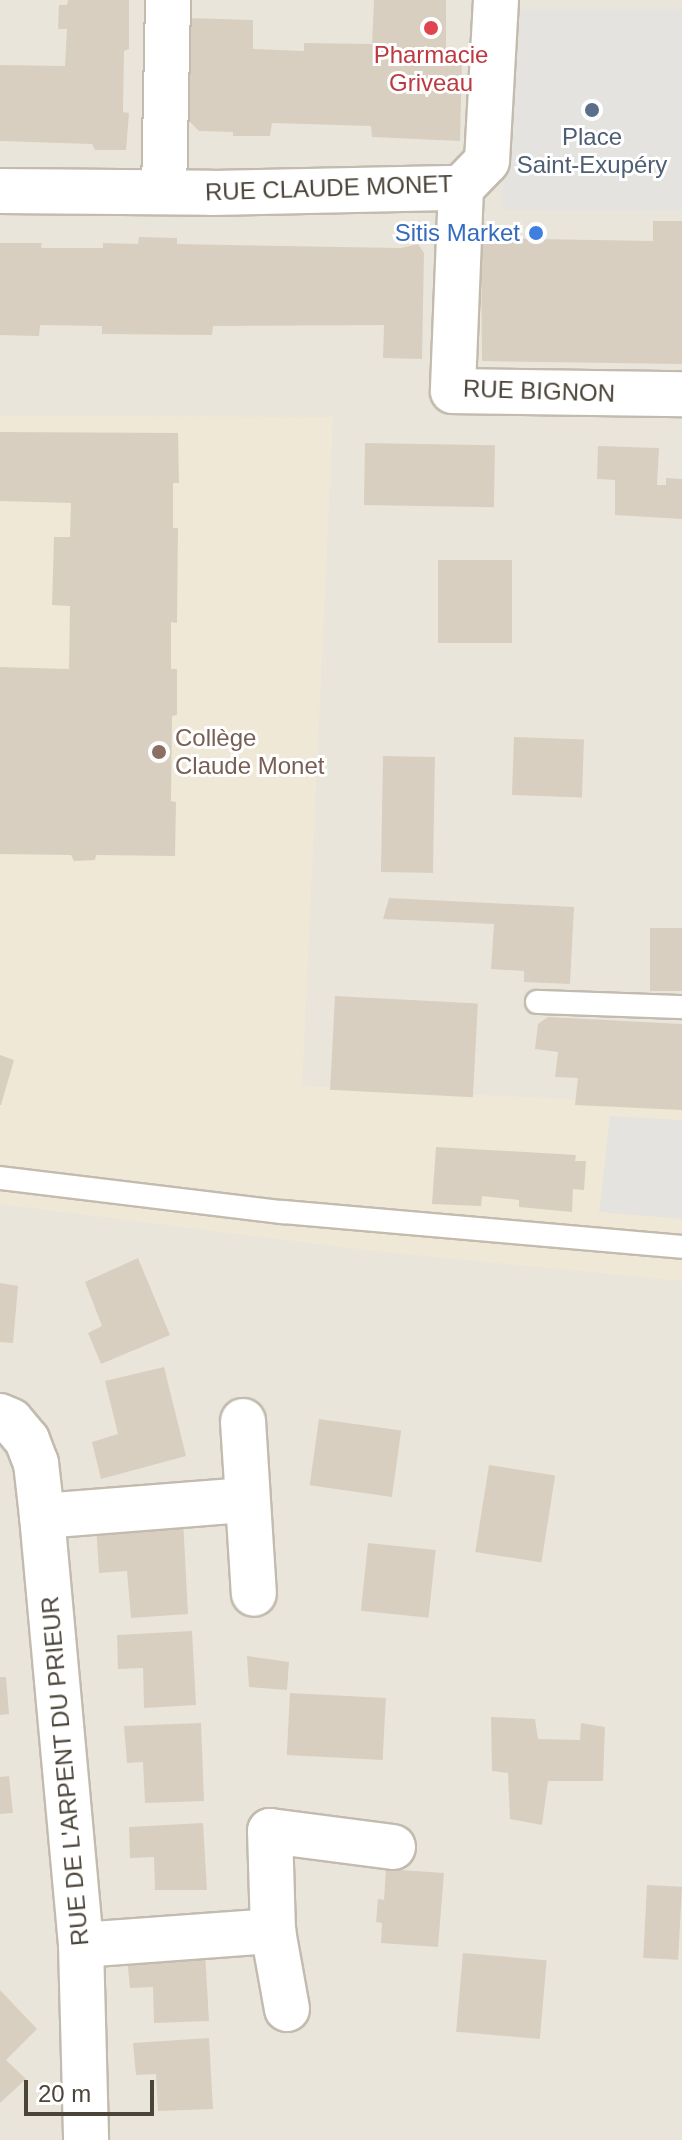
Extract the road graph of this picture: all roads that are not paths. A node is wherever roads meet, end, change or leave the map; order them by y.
1 (168, 0) edge
2 (496, 0) edge
3 (461, 188) junction
4 (0, 191) edge
5 (164, 192) junction
6 (682, 394) edge
7 (537, 1002) dead end
8 (682, 1007) edge
9 (0, 1178) edge
10 (682, 1247) edge
11 (0, 1416) edge
12 (243, 1421) dead end
13 (246, 1500) junction
14 (42, 1516) junction
15 (254, 1594) dead end
16 (393, 1847) dead end
17 (273, 1931) junction
18 (81, 1945) junction
19 (287, 2009) dead end
20 (86, 2140) edge

1 - 5 street
2 - 3 street, RUE CLAUDE MONET
3 - 5 street, RUE CLAUDE MONET
3 - 6 street, RUE BIGNON
4 - 5 street, RUE CLAUDE MONET
7 - 8 lane
9 - 10 lane
11 - 14 street, RUE DE L'ARPENT DU PRIEUR
12 - 13 street
13 - 14 street
13 - 15 street
14 - 18 street, RUE DE L'ARPENT DU PRIEUR
16 - 17 street
17 - 18 street
17 - 19 street
18 - 20 street, RUE DE L'ARPENT DU PRIEUR

